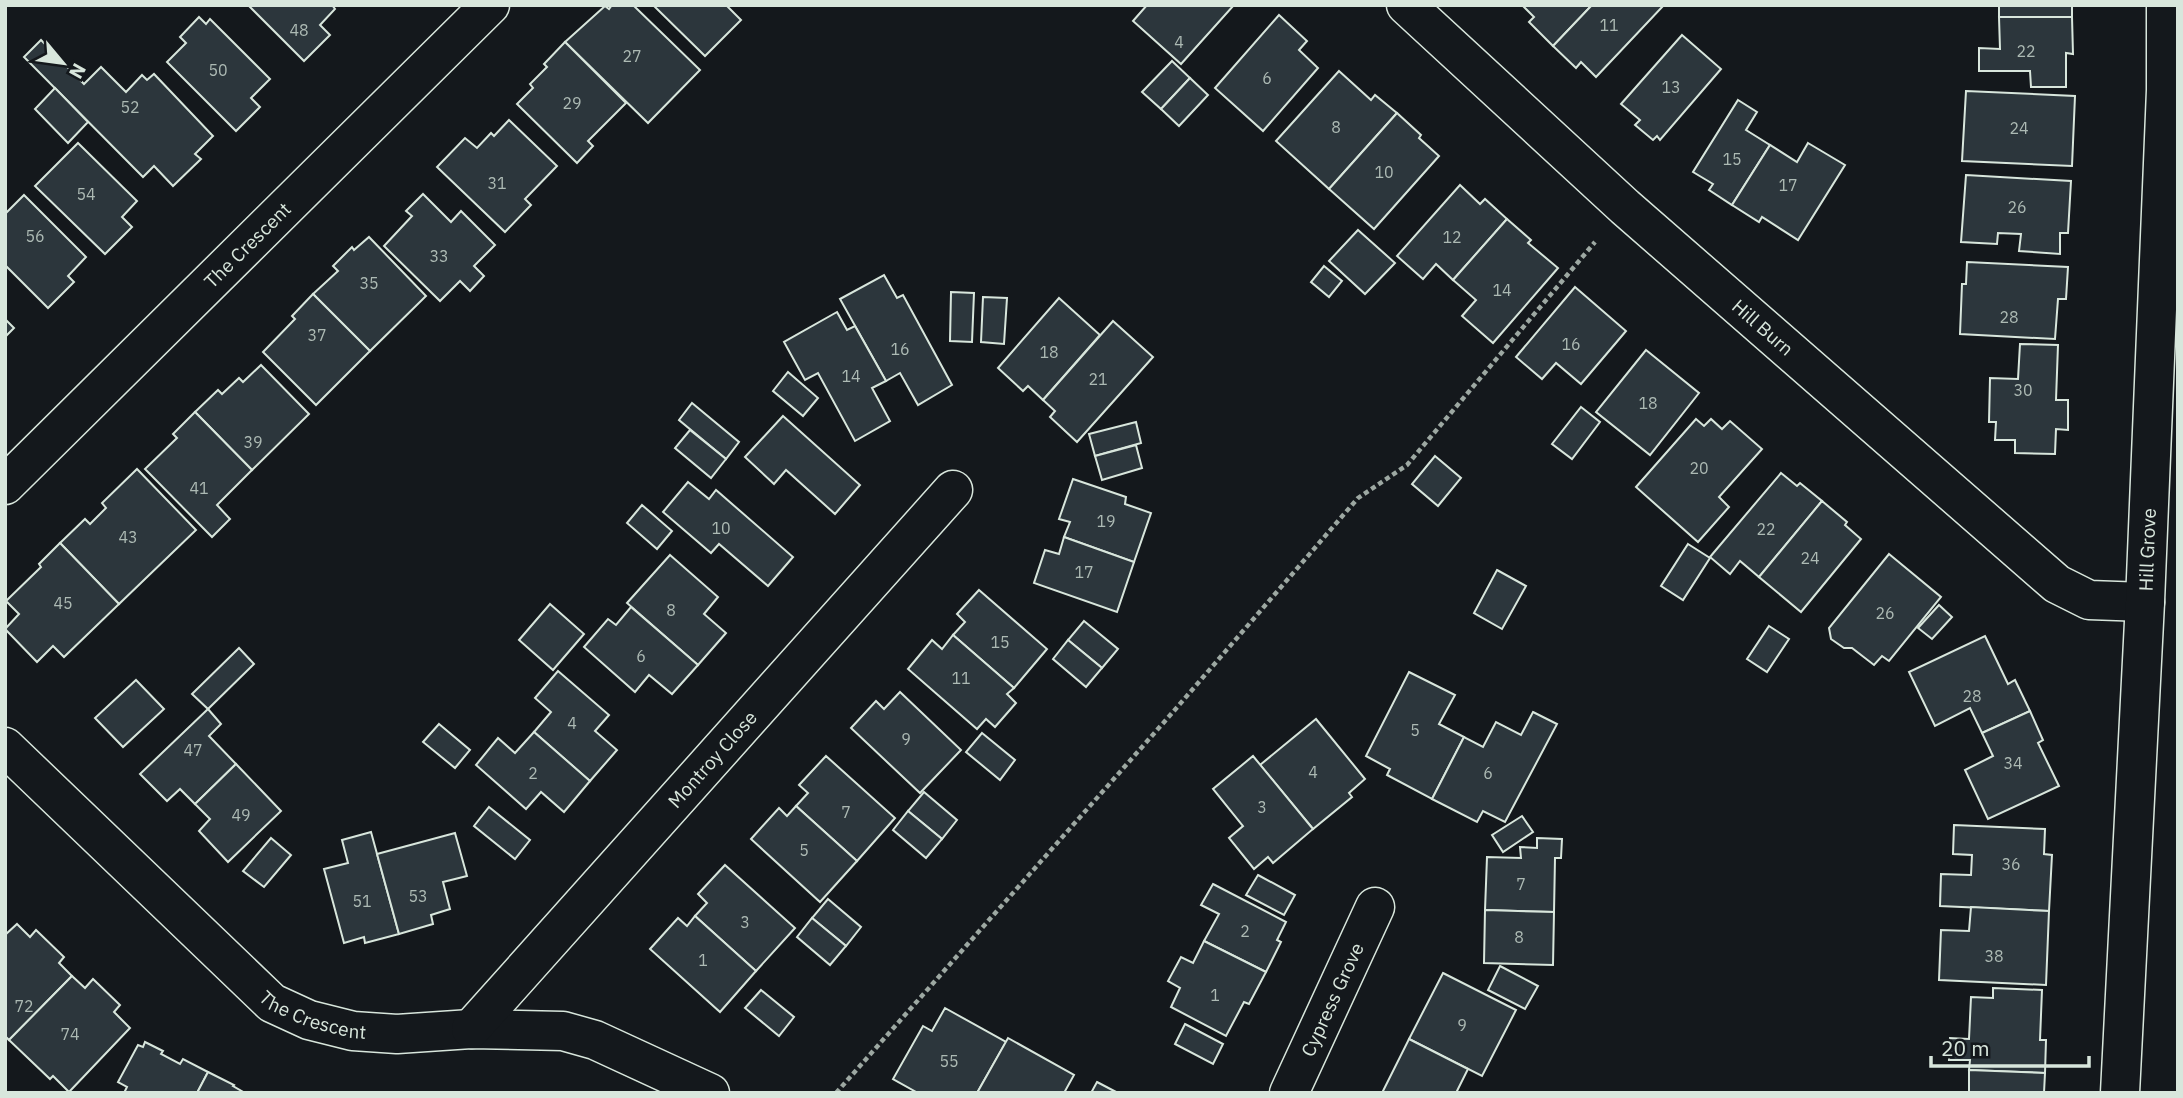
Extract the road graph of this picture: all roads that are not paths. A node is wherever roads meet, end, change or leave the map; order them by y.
1 (490, 5) edge
2 (1406, 5) edge
3 (2165, 5) edge
4 (5, 485) edge
5 (953, 490) dead end
6 (2145, 602) junction
7 (5, 747) edge
8 (1376, 907) dead end
9 (471, 1029) junction
10 (710, 1093) edge
11 (1289, 1093) edge
12 (2120, 1093) edge

1 - 4 street, The Crescent
2 - 6 street, Hill Burn
3 - 6 street, Hill Grove
5 - 9 street, Montroy Close
6 - 12 street, Hill Grove
7 - 9 street, The Crescent
8 - 11 street, Cypress Grove
9 - 10 street, The Crescent

